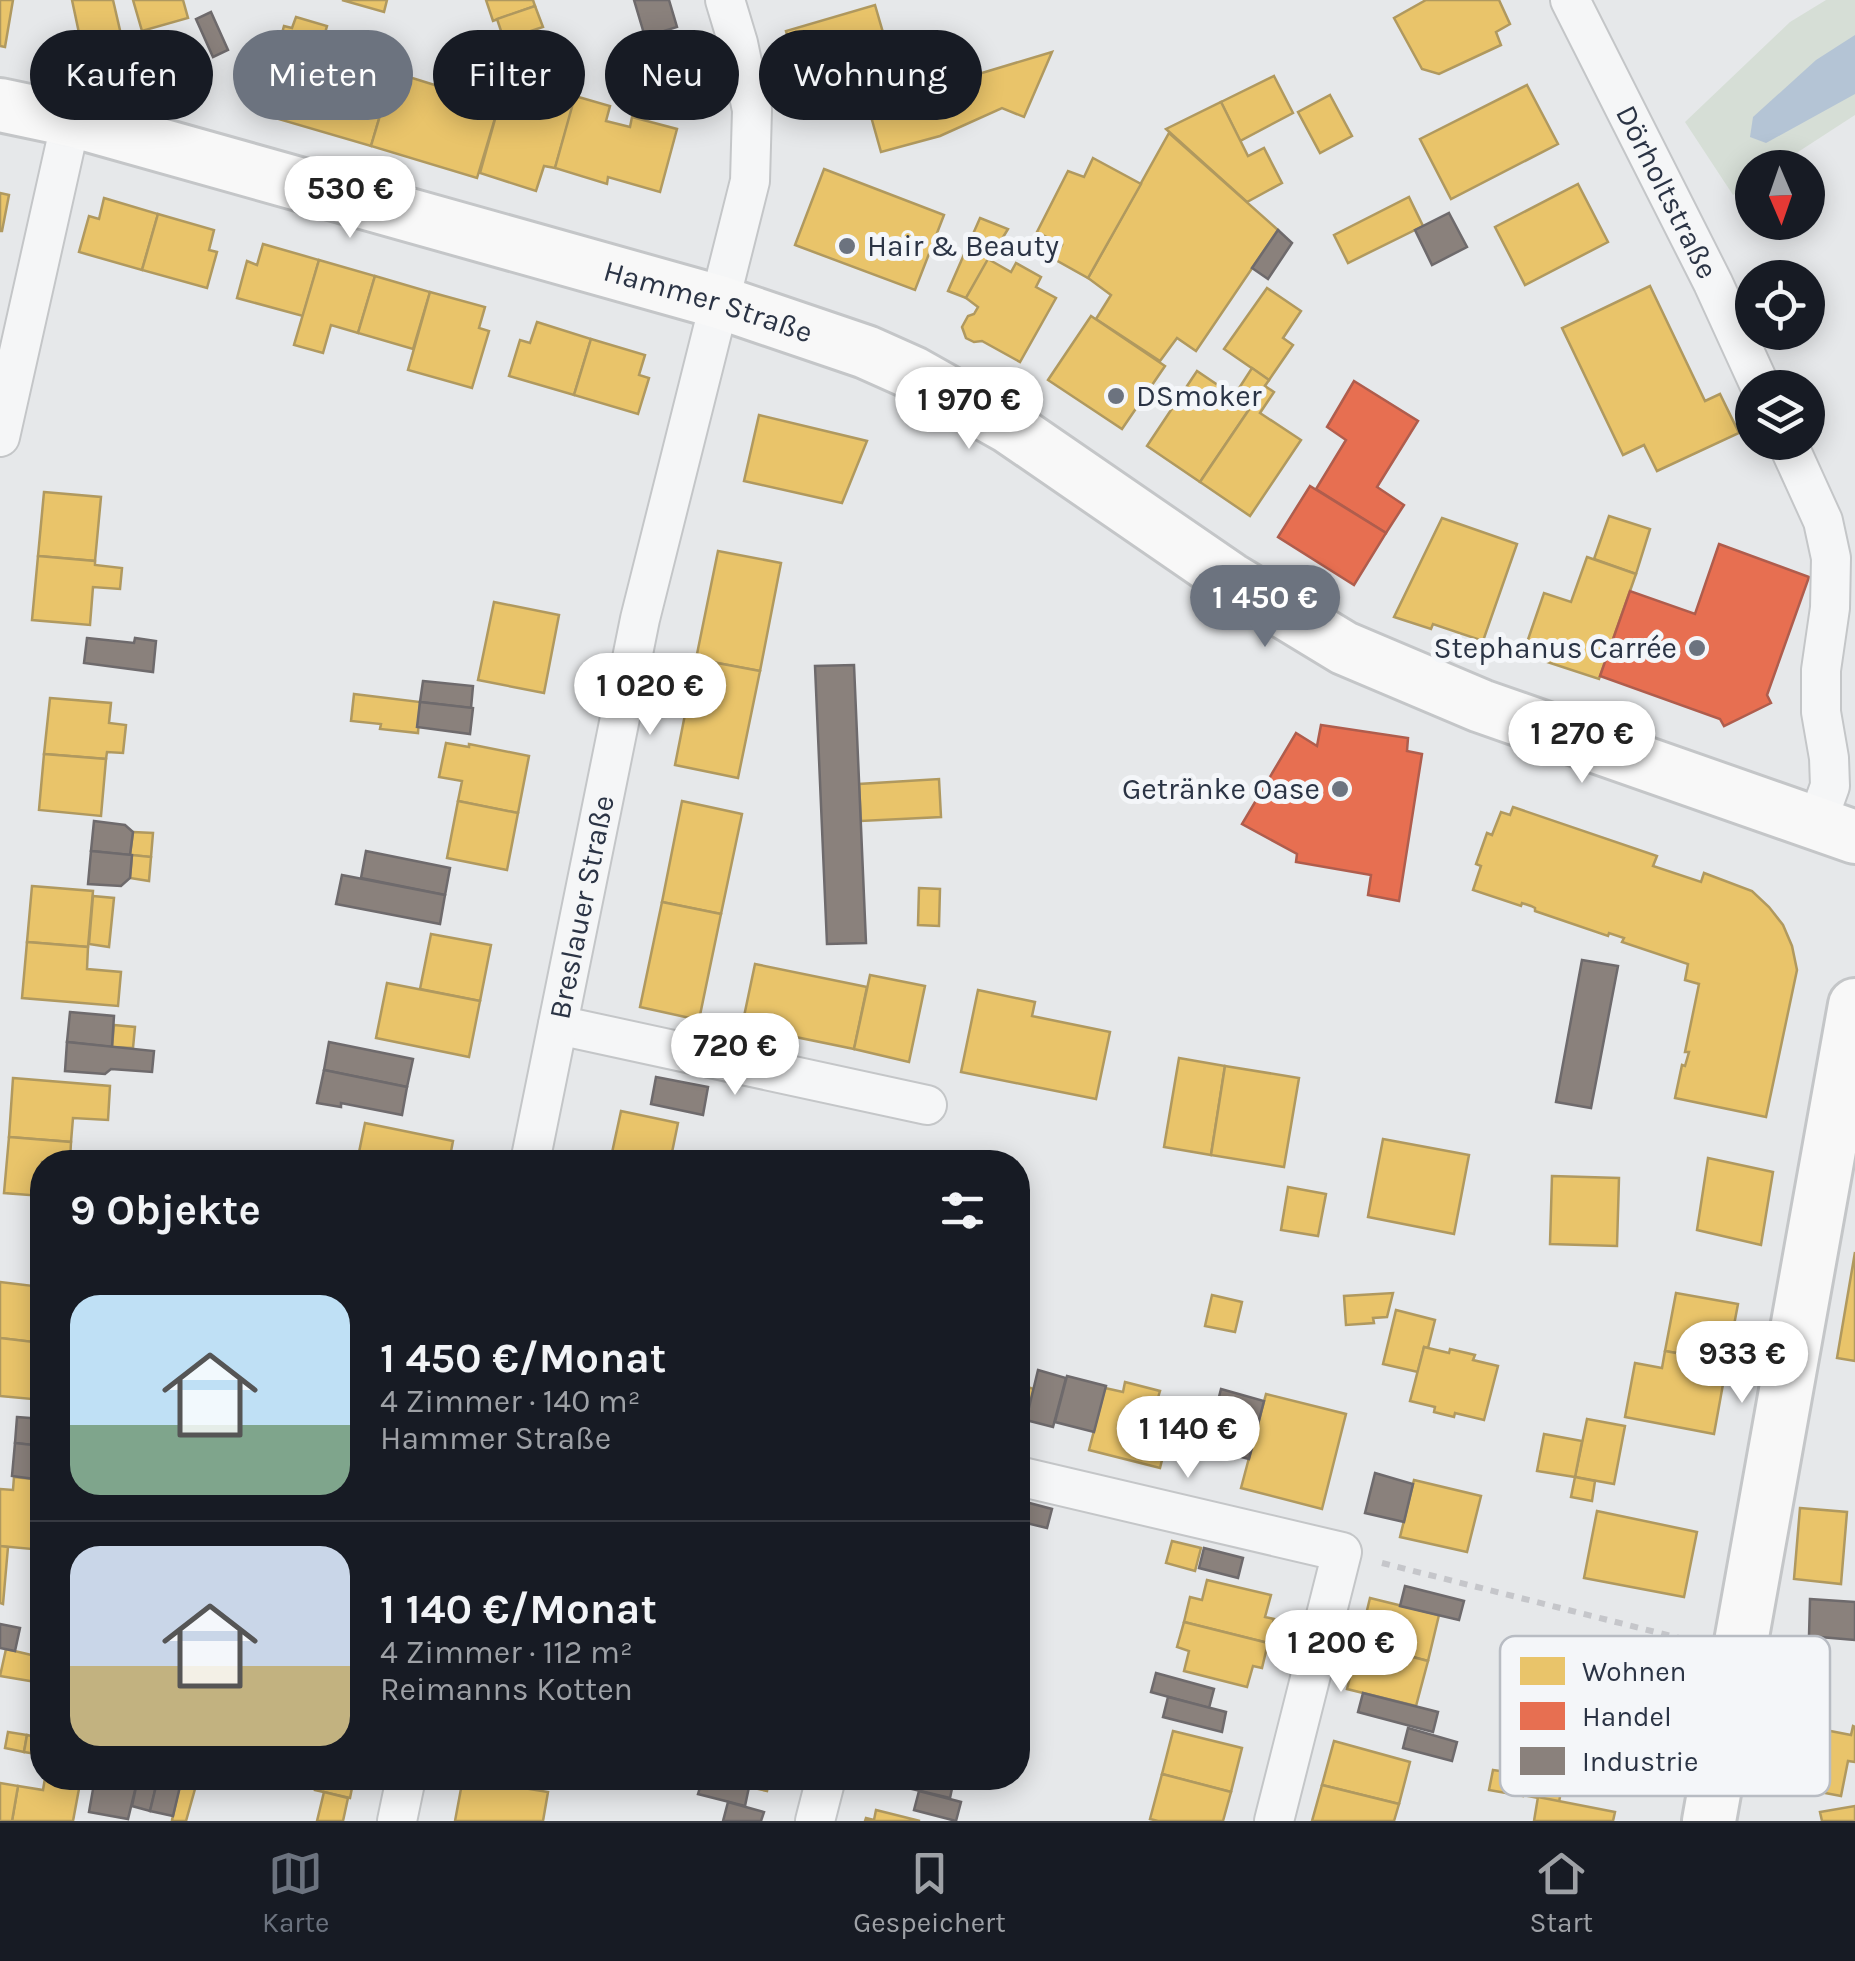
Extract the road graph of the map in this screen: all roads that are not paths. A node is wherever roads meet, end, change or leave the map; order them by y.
1 (725, 0) edge
2 (1570, 0) edge
3 (0, 104) edge
4 (30, 111) edge
5 (71, 120) joint
6 (719, 302) junction
7 (1754, 370) edge
8 (0, 437) edge
9 (1795, 460) edge
10 (1836, 830) edge
11 (1855, 1005) edge
12 (558, 1025) junction
13 (927, 1104) dead end
14 (532, 1150) edge
15 (1030, 1479) edge
16 (1744, 1636) edge
17 (403, 1790) edge
18 (823, 1790) edge
19 (1714, 1796) edge
20 (397, 1821) edge
21 (814, 1821) edge
22 (1274, 1821) edge
23 (1709, 1821) edge

1 - 6 street, Breslauer Straße
2 - 7 street, Dörholtstraße
3 - 4 main road, Hammer Straße
5 - 6 main road, Hammer Straße
5 - 8 street
6 - 10 main road, Hammer Straße
6 - 12 street, Breslauer Straße
9 - 10 street
11 - 16 main road
12 - 13 street
12 - 14 street, Breslauer Straße
15 - 22 street
17 - 20 street
18 - 21 street
19 - 23 main road

